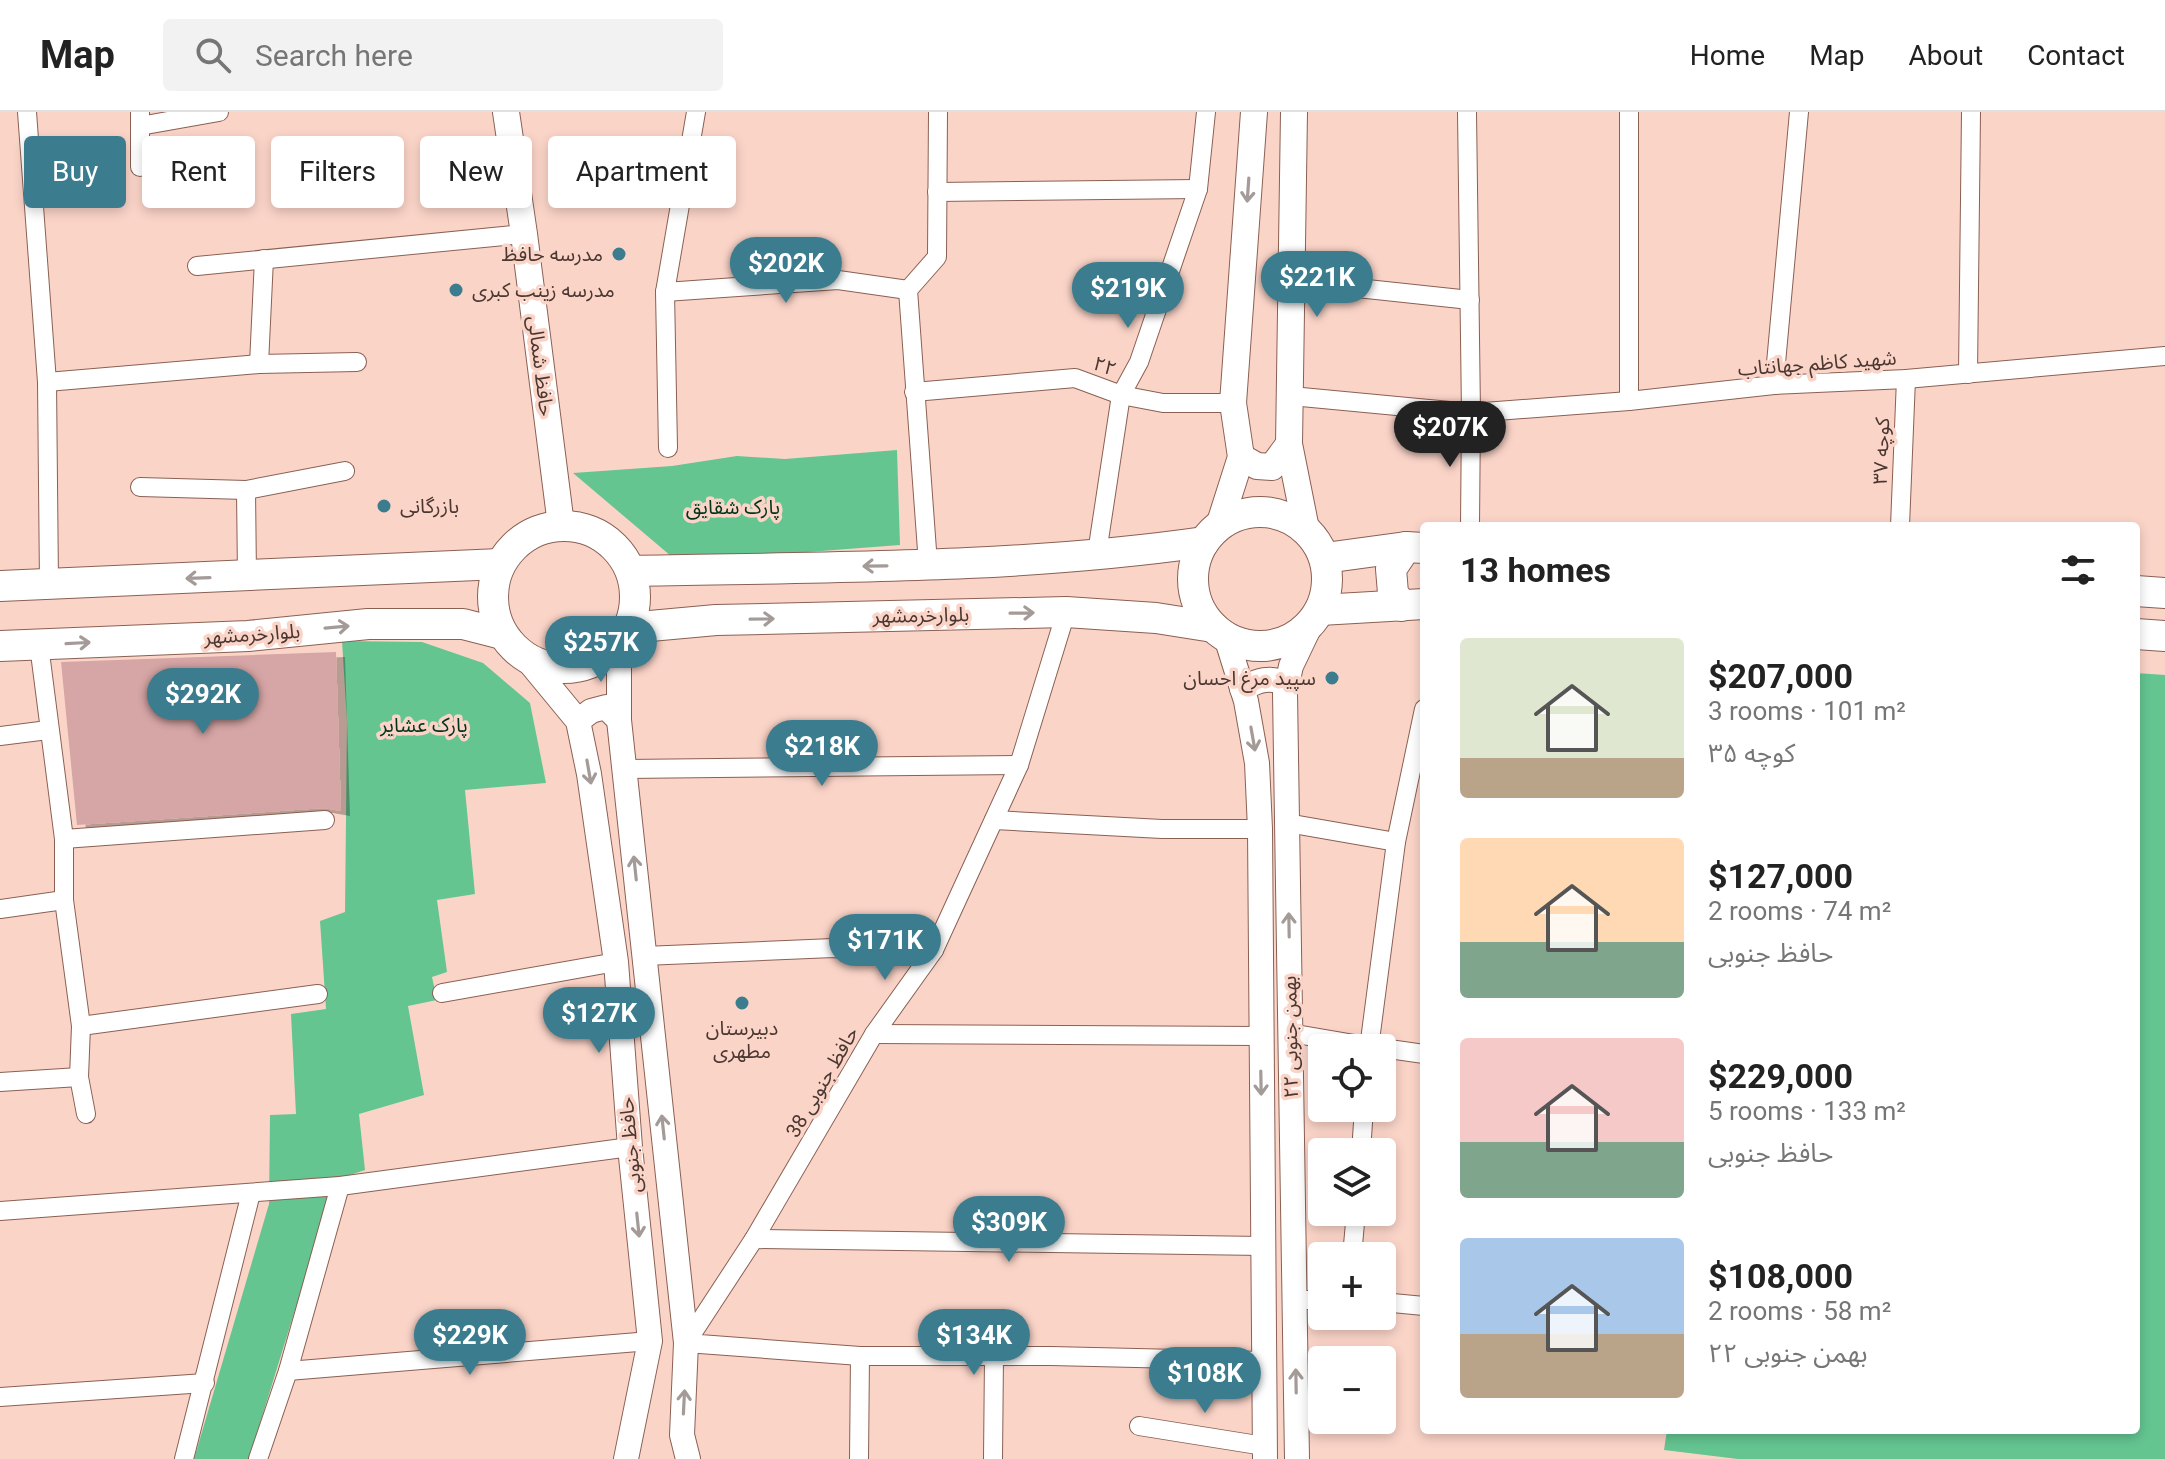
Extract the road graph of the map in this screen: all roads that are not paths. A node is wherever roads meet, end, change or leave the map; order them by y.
1 (27, 112) edge
2 (219, 112) edge
3 (506, 112) edge
4 (696, 112) edge
5 (938, 112) edge
6 (1206, 112) edge
7 (1254, 112) edge
8 (1294, 112) edge
9 (1467, 112) edge
10 (1629, 112) edge
11 (1799, 112) edge
12 (1971, 112) edge
13 (140, 119) edge
14 (140, 167) dead end
15 (1198, 189) junction
16 (937, 192) junction
17 (524, 234) junction
18 (264, 259) junction
19 (197, 266) dead end
20 (1292, 281) junction
21 (908, 290) junction
22 (665, 292) junction
23 (1470, 300) junction
24 (2165, 356) edge
25 (357, 362) dead end
26 (259, 364) junction
27 (1968, 374) junction
28 (1906, 379) junction
29 (47, 382) junction
30 (1774, 385) junction
31 (914, 392) junction
32 (1121, 395) junction
33 (1291, 396) junction
34 (1629, 401) junction
35 (1233, 403) junction
36 (1471, 413) junction
37 (1289, 444) junction
38 (668, 448) dead end
39 (1241, 457) junction
40 (345, 471) dead end
41 (140, 487) dead end
42 (246, 490) junction
43 (1470, 522) edge
44 (1900, 522) edge
45 (561, 525) junction
46 (1306, 529) junction
47 (1212, 534) junction
48 (1415, 548) edge
49 (1149, 550) junction
50 (1097, 553) junction
51 (1325, 558) junction
52 (500, 564) junction
53 (928, 564) junction
54 (457, 566) junction
55 (716, 569) junction
56 (631, 571) junction
57 (247, 576) junction
58 (49, 584) junction
59 (0, 586) edge
60 (2165, 586) edge
61 (2140, 591) edge
62 (2165, 593) edge
63 (1413, 605) edge
64 (1066, 612) junction
65 (1316, 615) junction
66 (1156, 618) junction
67 (716, 620) junction
68 (463, 624) junction
69 (1220, 632) junction
70 (502, 634) junction
71 (2140, 634) edge
72 (624, 636) junction
73 (2165, 636) edge
74 (39, 645) junction
75 (0, 646) edge
76 (526, 658) junction
77 (1287, 684) junction
78 (1242, 689) junction
79 (619, 720) junction
80 (578, 721) junction
81 (1420, 728) edge
82 (48, 730) junction
83 (0, 736) edge
84 (1019, 765) junction
85 (625, 769) junction
86 (325, 820) dead end
87 (994, 820) junction
88 (1287, 823) junction
89 (1260, 829) junction
90 (64, 839) junction
91 (1396, 842) junction
92 (64, 900) junction
93 (0, 909) edge
94 (934, 950) junction
95 (644, 956) junction
96 (616, 962) junction
97 (442, 993) dead end
98 (318, 994) dead end
99 (81, 1026) junction
100 (1290, 1033) junction
101 (874, 1034) junction
102 (1376, 1034) edge
103 (1260, 1036) junction
104 (1308, 1036) edge
105 (1396, 1051) edge
106 (1420, 1054) edge
107 (79, 1077) junction
108 (0, 1082) edge
109 (86, 1114) dead end
110 (630, 1147) junction
111 (340, 1186) junction
112 (251, 1193) junction
113 (0, 1211) edge
114 (754, 1239) junction
115 (1263, 1246) junction
116 (1295, 1300) junction
117 (1308, 1300) edge
118 (1396, 1303) edge
119 (1420, 1306) edge
120 (650, 1341) junction
121 (686, 1343) junction
122 (860, 1356) junction
123 (994, 1356) junction
124 (1264, 1361) junction
125 (288, 1371) junction
126 (205, 1383) junction
127 (0, 1397) edge
128 (1139, 1426) dead end
129 (1264, 1452) edge
130 (184, 1459) edge
131 (258, 1459) edge
132 (626, 1459) edge
133 (688, 1459) edge
134 (859, 1459) edge
135 (993, 1459) edge
136 (1297, 1459) edge

1 - 29 street
2 - 13 street
3 - 17 main road, حافظ شمالی
4 - 22 street
5 - 16 street
6 - 15 street
7 -> 35 main road
8 - 20 main road
9 - 23 street
10 - 34 street
11 - 30 street
12 - 27 street
13 - 14 street
15 - 16 street
15 - 32 street
16 - 21 street
17 - 18 street
17 - 45 main road, حافظ شمالی
18 - 19 street
18 - 26 street
20 - 23 street
20 - 33 main road
21 - 22 street
21 - 31 street
22 - 38 street
23 - 36 street
24 - 27 street, شهید کاظم جهانتاب
25 - 26 street
26 - 29 street
27 - 28 street, شهید کاظم جهانتاب
28 - 30 street, شهید کاظم جهانتاب
28 - 44 street, کوچه ۳۷
29 - 58 street
30 - 34 street, شهید کاظم جهانتاب
31 - 32 street, ۲۲
31 - 53 street
32 - 35 street, ۲۲
32 - 50 street
33 - 36 street, شهید کاظم جهانتاب
33 - 37 main road
34 - 36 street, شهید کاظم جهانتاب
35 - 39 main road
36 - 43 street
37 - 39 main road
37 - 46 main road
39 - 47 main road
40 - 42 street
41 - 42 street
42 - 57 street
45 - 52 main road
45 - 56 main road
46 - 47 main road
46 - 51 main road
47 - 49 main road
47 - 69 main road
48 - 51 main road
48 - 63 main road
49 - 50 main road
49 - 66 main road
50 - 53 main road
51 - 65 main road
52 - 54 main road
52 - 70 main road
53 -> 55 main road
54 - 57 main road
54 - 68 main road
55 - 56 main road
55 - 67 main road
56 - 72 main road
57 -> 58 main road
58 - 59 main road
60 - 62 street
61 - 62 main road
63 - 65 main road
64 - 66 main road, بلوارخرمشهر
67 -> 64 main road, بلوارخرمشهر
64 - 84 street, حافظ جنوبی 38
65 - 69 main road
65 - 77 street, ۲۲ بهمن جنوبی
66 - 69 main road, بلوارخرمشهر
67 - 72 main road, بلوارخرمشهر
68 - 70 main road, بلوارخرمشهر
74 -> 68 main road, بلوارخرمشهر
69 - 78 street, ۲۲ بهمن جنوبی
70 - 76 main road
71 - 73 main road
72 - 76 main road
72 - 79 street, حافظ جنوبی
74 - 75 main road, بلوارخرمشهر
74 - 82 street
76 - 80 street, حافظ جنوبی
77 - 78 street
77 - 88 street, ۲۲ بهمن جنوبی
78 -> 89 street, ۲۲ بهمن جنوبی
79 - 80 street
79 - 85 street, حافظ جنوبی
80 -> 96 street, حافظ جنوبی
81 - 91 street
82 - 83 street
82 - 90 street
84 - 85 street
84 - 87 street, حافظ جنوبی 38
95 -> 85 street, حافظ جنوبی
86 - 90 street
87 - 89 street
87 - 94 street, حافظ جنوبی 38
88 - 91 street
100 -> 88 street, ۲۲ بهمن جنوبی
89 - 103 street, ۲۲ بهمن جنوبی
90 - 92 street
91 - 102 street
92 - 93 street
92 - 99 street
94 - 95 street
94 - 101 street, حافظ جنوبی 38
121 -> 95 street, حافظ جنوبی
96 - 97 street
96 - 110 street, حافظ جنوبی
98 - 99 street
99 - 107 street
100 - 104 street
100 - 116 street, ۲۲ بهمن جنوبی
101 - 103 street
101 - 114 street, حافظ جنوبی 38
103 -> 115 street, ۲۲ بهمن جنوبی
105 - 106 street
107 - 108 street
107 - 109 street
110 - 111 street
110 -> 120 street, حافظ جنوبی
111 - 112 street
111 - 125 street
112 - 113 street
112 - 126 street
114 - 115 street
114 - 121 street, حافظ جنوبی 38
115 - 124 street, ۲۲ بهمن جنوبی
116 - 117 street
136 -> 116 street, ۲۲ بهمن جنوبی
118 - 119 street
120 - 125 street
120 - 132 street, حافظ جنوبی
121 - 122 street
133 -> 121 street, حافظ جنوبی
122 - 123 street
122 - 134 street
123 - 124 street
123 - 135 street
124 - 129 street, ۲۲ بهمن جنوبی
125 - 131 street
126 - 127 street
126 - 130 street
128 - 129 street

